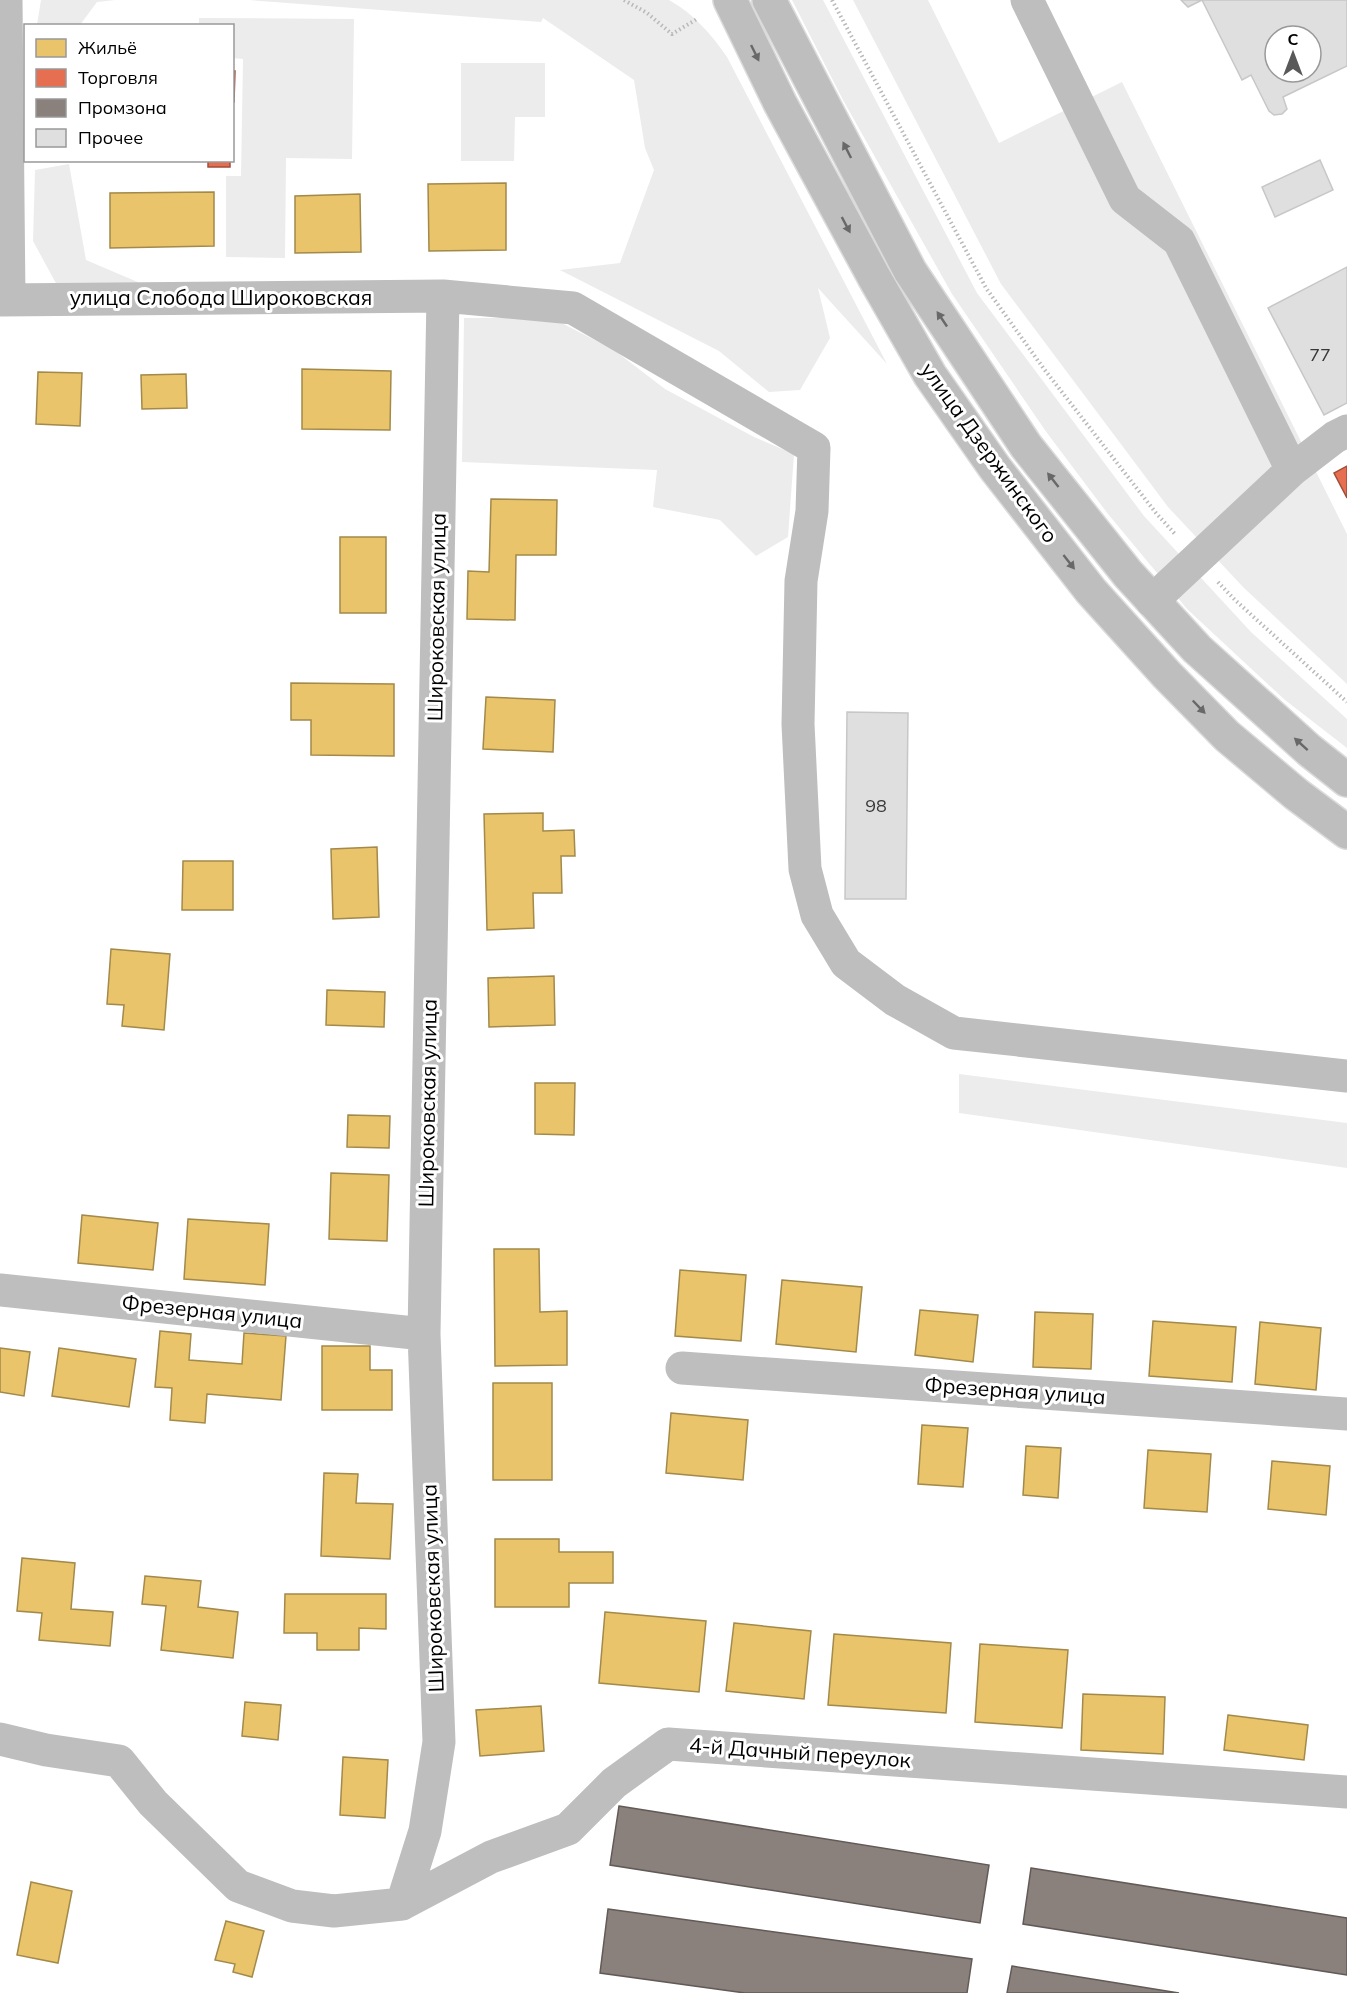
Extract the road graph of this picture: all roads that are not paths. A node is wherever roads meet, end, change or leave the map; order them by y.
1 (6, 0) edge
2 (730, 0) edge
3 (769, 0) edge
4 (1027, 0) edge
5 (443, 296) junction
6 (4, 300) edge
7 (1347, 430) edge
8 (1292, 470) junction
9 (1152, 601) junction
10 (1347, 780) edge
11 (1347, 832) edge
12 (1347, 1076) edge
13 (0, 1290) edge
14 (424, 1334) junction
15 (682, 1368) dead end
16 (1347, 1414) edge
17 (0, 1739) edge
18 (1347, 1792) edge
19 (402, 1904) junction

1 - 6 main road
2 -> 11 main road, улица Дзержинского
9 -> 3 main road, улица Дзержинского
4 - 8 main road
5 - 6 main road, улица Слобода Широковская
5 - 12 main road, улица Слобода Широковская
5 - 14 main road, Широковская улица
7 - 8 main road
8 - 9 main road
10 -> 9 main road, улица Дзержинского
13 - 14 main road, Фрезерная улица
14 - 19 main road, Широковская улица
15 - 16 main road, Фрезерная улица
17 - 19 main road, 4-й Дачный переулок
18 - 19 main road, 4-й Дачный переулок

